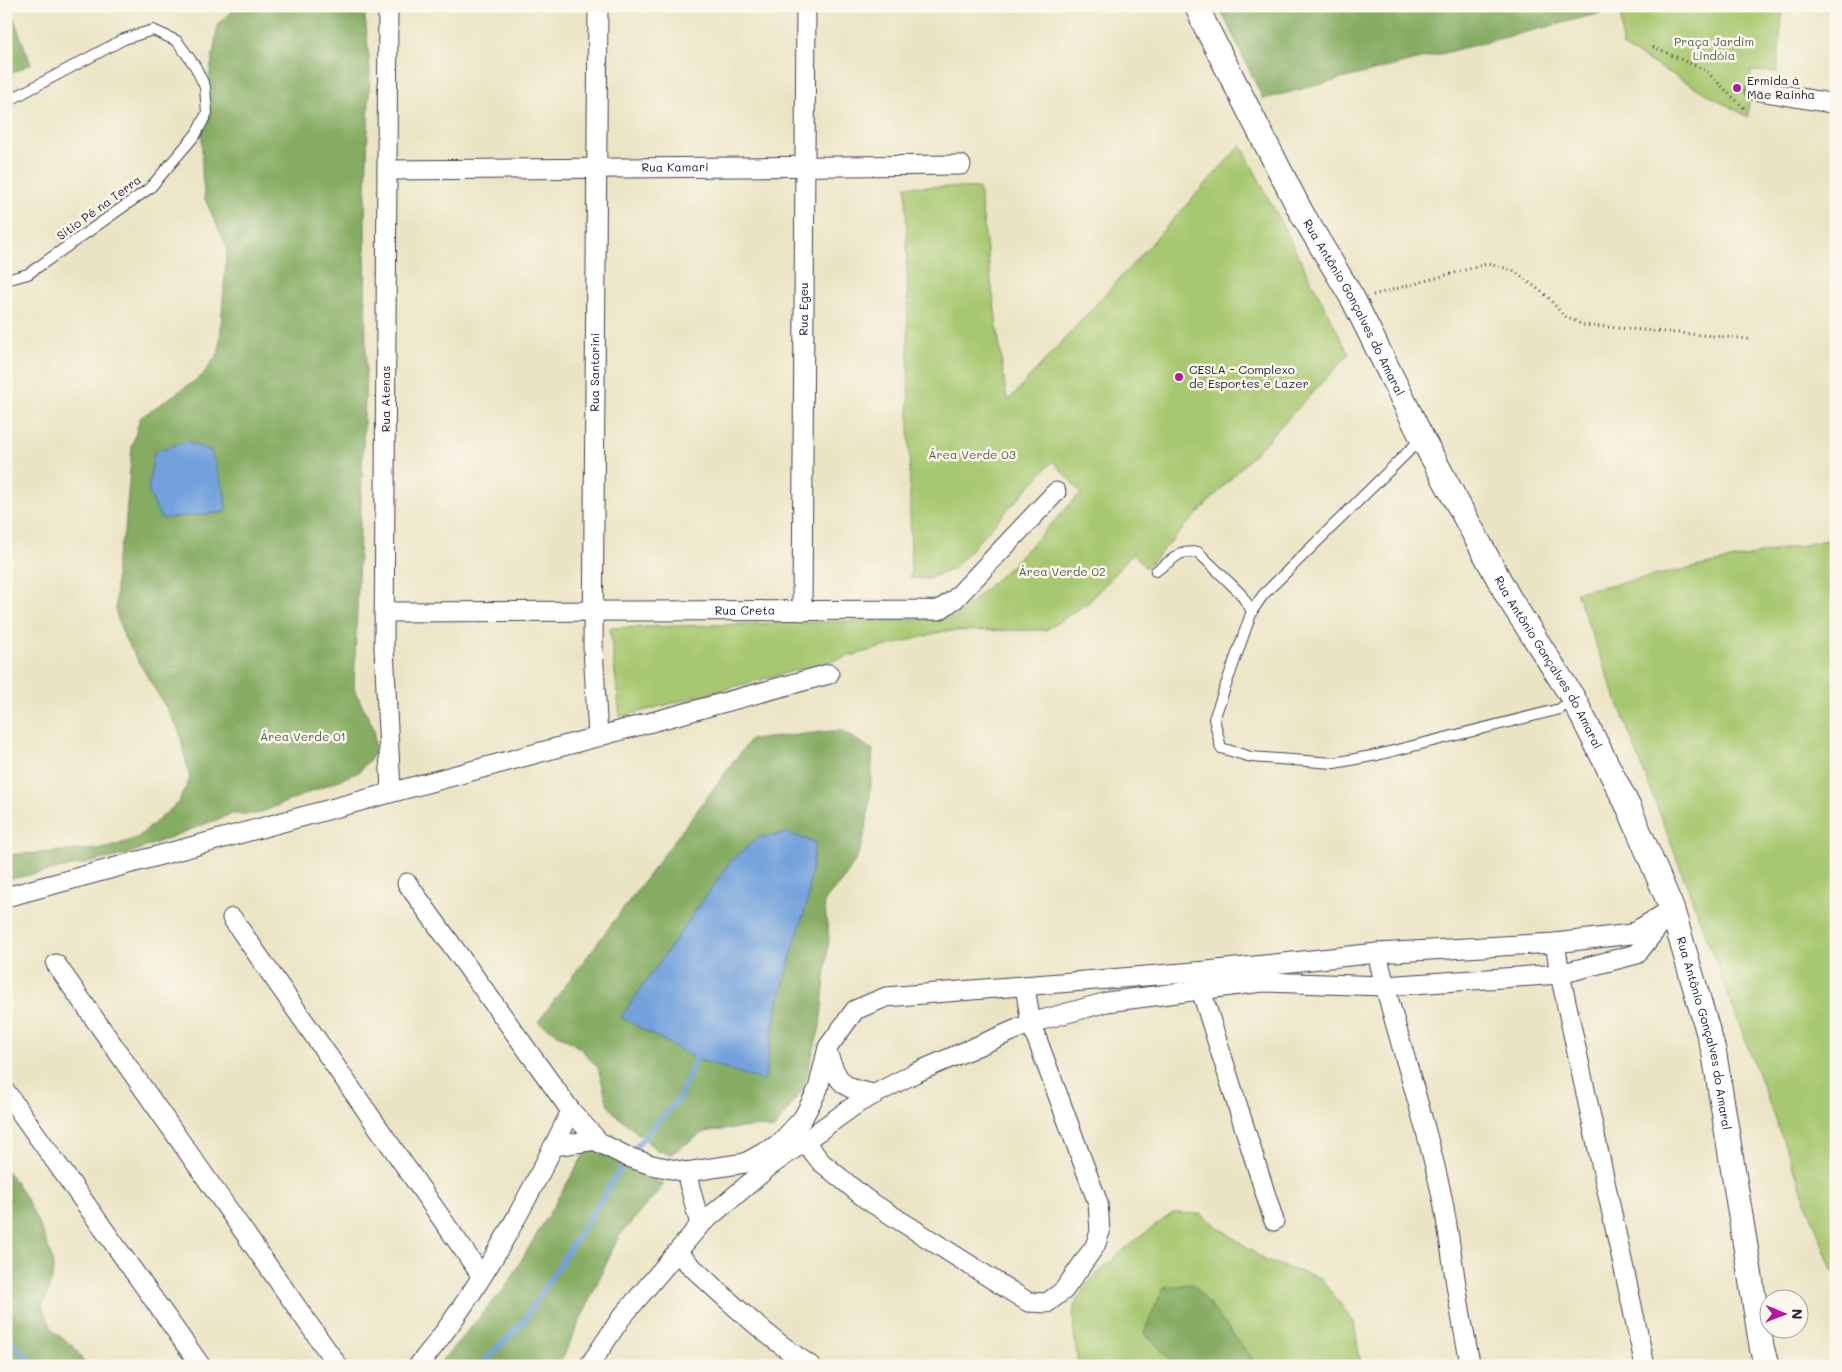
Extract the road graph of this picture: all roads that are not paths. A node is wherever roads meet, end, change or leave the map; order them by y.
1 (388, 6) edge
2 (598, 6) edge
3 (806, 6) edge
4 (1197, 6) edge
5 (1754, 90) road end
6 (6, 102) edge
7 (1836, 104) edge
8 (961, 165) dead end
9 (805, 166) junction
10 (597, 168) junction
11 (387, 170) junction
12 (6, 280) edge
13 (1422, 438) junction
14 (1056, 492) dead end
15 (1156, 571) dead end
16 (593, 611) junction
17 (802, 611) junction
18 (1252, 611) junction
19 (384, 612) junction
20 (829, 674) dead end
21 (1573, 698) junction
22 (598, 737) junction
23 (391, 791) junction
24 (407, 883) dead end
25 (6, 897) edge
26 (1672, 909) junction
27 (232, 918) dead end
28 (1555, 943) junction
29 (1377, 953) junction
30 (56, 964) dead end
31 (1560, 974) junction
32 (1384, 986) junction
33 (1025, 987) junction
34 (1201, 990) junction
35 (1031, 1023) junction
36 (827, 1051) junction
37 (6, 1092) edge
38 (875, 1094) junction
39 (571, 1111) junction
40 (597, 1140) junction
41 (804, 1141) junction
42 (554, 1146) junction
43 (686, 1172) junction
44 (1274, 1221) dead end
45 (700, 1225) junction
46 (677, 1253) junction
47 (481, 1275) junction
48 (201, 1366) edge
49 (338, 1366) edge
50 (418, 1366) edge
51 (589, 1366) edge
52 (811, 1366) edge
53 (1471, 1366) edge
54 (1645, 1366) edge
55 (1767, 1366) edge

1 - 11 street, Rua Atenas
2 - 10 street, Rua Santorini
3 - 9 street, Rua Egeu
4 - 13 street, Rua Antônio Gonçalves do Amaral
5 - 7 street
6 - 12 lane, Sítio Pé na Terra
8 - 9 street, Rua Kamari
9 - 10 street, Rua Kamari
9 - 17 street, Rua Egeu
10 - 11 street, Rua Kamari
10 - 16 street, Rua Santorini
11 - 19 street, Rua Atenas
13 - 18 lane
13 - 21 street, Rua Antônio Gonçalves do Amaral
14 - 17 street, Rua Creta
15 - 18 lane
16 - 17 street, Rua Creta
16 - 19 street, Rua Creta
16 - 22 street, Rua Santorini
18 - 21 lane
19 - 23 street, Rua Atenas
20 - 22 street
21 - 26 street, Rua Antônio Gonçalves do Amaral
22 - 23 street
23 - 25 street
24 - 39 street
26 - 28 street
26 - 31 street
26 - 55 street, Rua Antônio Gonçalves do Amaral
27 - 47 street
28 - 29 street
28 - 31 street
29 - 32 street
29 - 33 street
30 - 49 street
31 - 32 street
31 - 54 street
32 - 34 street
32 - 53 street
33 - 35 street
33 - 36 street
34 - 35 street
34 - 44 street
35 - 38 street
35 - 41 street
36 - 38 street
36 - 43 street
37 - 48 street
38 - 41 street
39 - 40 street
39 - 42 street
40 - 42 street
40 - 43 street
41 - 45 street
42 - 47 street
43 - 45 street
45 - 46 street
46 - 51 street
46 - 52 street
47 - 50 street

